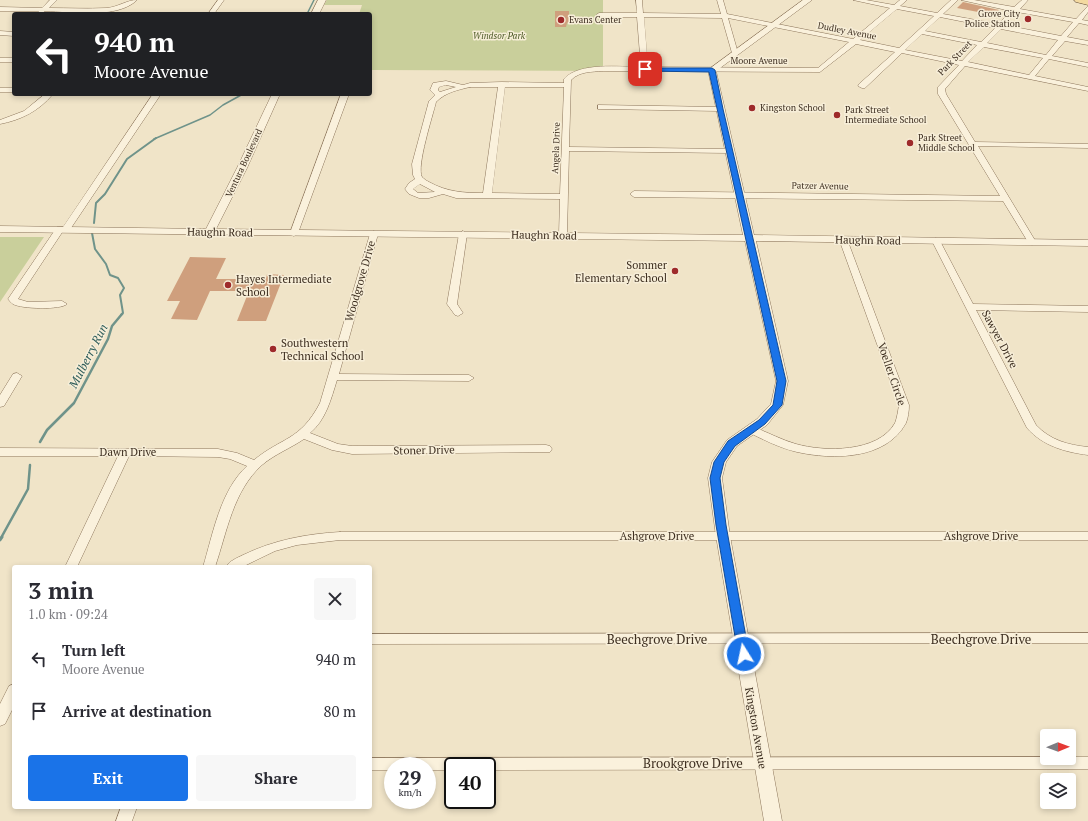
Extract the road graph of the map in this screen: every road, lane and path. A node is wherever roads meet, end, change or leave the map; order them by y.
1 (54, 0) edge
2 (134, 0) edge
3 (221, 0) edge
4 (322, 0) edge
5 (639, 0) edge
6 (720, 0) edge
7 (808, 0) edge
8 (856, 0) edge
9 (904, 0) edge
10 (955, 0) edge
11 (964, 0) edge
12 (1025, 0) edge
13 (1079, 0) edge
14 (1088, 2) edge
15 (896, 7) junction
16 (1088, 8) edge
17 (0, 9) edge
18 (1016, 10) junction
19 (42, 12) edge
20 (212, 12) edge
21 (316, 12) edge
22 (938, 15) junction
23 (599, 16) dead end
24 (640, 16) junction
25 (725, 16) junction
26 (1078, 21) junction
27 (1088, 23) edge
28 (773, 25) junction
29 (999, 26) junction
30 (919, 32) junction
31 (0, 33) edge
32 (12, 34) edge
33 (1063, 38) junction
34 (856, 41) junction
35 (1088, 43) edge
36 (982, 44) junction
37 (899, 51) junction
38 (735, 53) junction
39 (1047, 57) junction
40 (0, 60) edge
41 (12, 60) edge
42 (963, 64) junction
43 (1088, 65) edge
44 (645, 69) junction
45 (712, 70) junction
46 (1031, 77) junction
47 (502, 84) junction
48 (568, 85) junction
49 (862, 86) dead end
50 (1088, 89) edge
51 (0, 90) edge
52 (12, 90) edge
53 (47, 96) edge
54 (156, 96) edge
55 (275, 96) edge
56 (344, 96) edge
57 (601, 107) dead end
58 (720, 109) junction
59 (0, 122) edge
60 (974, 144) junction
61 (1088, 146) edge
62 (566, 149) junction
63 (729, 151) junction
64 (420, 180) junction
65 (441, 192) junction
66 (634, 194) dead end
67 (739, 195) junction
68 (487, 196) junction
69 (564, 197) junction
70 (1006, 199) junction
71 (0, 229) edge
72 (63, 229) junction
73 (210, 232) junction
74 (294, 233) junction
75 (374, 234) junction
76 (462, 234) junction
77 (563, 235) junction
78 (749, 238) junction
79 (843, 239) junction
80 (936, 241) junction
81 (1032, 242) junction
82 (1088, 243) edge
83 (62, 304) dead end
84 (969, 307) junction
85 (1088, 309) edge
86 (458, 313) dead end
87 (18, 376) dead end
88 (332, 377) junction
89 (469, 378) dead end
90 (0, 404) edge
91 (752, 430) junction
92 (304, 435) junction
93 (546, 449) dead end
94 (1088, 451) edge
95 (0, 452) edge
96 (125, 452) junction
97 (254, 465) junction
98 (723, 536) junction
99 (1088, 536) edge
100 (72, 565) edge
101 (210, 565) edge
102 (236, 565) edge
103 (1088, 638) edge
104 (372, 639) edge
105 (741, 639) junction
106 (12, 694) edge
107 (0, 720) edge
108 (762, 763) junction
109 (1088, 763) edge
110 (372, 764) edge
111 (128, 809) edge
112 (124, 821) edge
113 (773, 821) edge

1 - 19 street
2 - 19 street
3 - 20 street
4 - 21 street
5 - 24 street
6 - 25 street
7 - 28 street
8 - 15 street
9 - 15 street
10 - 22 street
11 - 18 street
12 - 18 street, Park Street
13 - 14 main road
15 - 22 street
15 - 34 street
16 - 26 street
17 - 19 street
18 - 26 street
18 - 29 street, Park Street
22 - 29 street
22 - 30 street
23 - 24 street, Dudley Avenue
24 - 25 street, Dudley Avenue
24 - 44 street
25 - 28 street, Dudley Avenue
25 - 38 street
26 - 27 street
26 - 33 street
28 - 34 street, Dudley Avenue
28 - 38 street
29 - 33 street
29 - 36 street, Park Street
30 - 36 street
30 - 37 street
31 - 32 street
33 - 35 street
33 - 39 street
34 - 37 street, Dudley Avenue
34 - 45 street, Moore Avenue
36 - 39 street
36 - 42 street, Park Street
37 - 42 street, Dudley Avenue
37 - 49 street
38 - 45 street
39 - 43 street
39 - 46 street
40 - 41 street
42 - 46 street, Dudley Avenue
42 - 60 street, Park Street
44 - 45 street, Moore Avenue
44 - 48 street, Moore Avenue
45 - 58 street, Kingston Avenue
46 - 50 street, Dudley Avenue
47 - 48 street
47 - 64 street
47 - 68 street
48 - 62 street, Angela Drive
51 - 52 street
53 - 59 street
54 - 72 street
55 - 73 street, Ventura Boulevard
56 - 74 street
57 - 58 street
58 - 63 street, Kingston Avenue
60 - 61 street
60 - 70 street, Park Street
62 - 63 street
62 - 69 street, Angela Drive
63 - 67 street, Kingston Avenue
64 - 65 street
64 - 65 street
65 - 68 street
66 - 67 street, Patzer Avenue
67 - 70 street, Patzer Avenue
67 - 78 street, Kingston Avenue
68 - 69 street
69 - 77 street, Angela Drive
70 - 81 street, Park Street
71 - 72 street, Haughn Road
72 - 73 street, Haughn Road
72 - 83 street
73 - 74 street, Haughn Road
74 - 75 street, Haughn Road
75 - 76 street, Haughn Road
75 - 88 street, Woodgrove Drive
76 - 77 street, Haughn Road
76 - 86 street
77 - 78 street, Haughn Road
78 - 79 street, Haughn Road
78 - 91 street, Kingston Avenue
79 - 80 street, Haughn Road
79 - 91 street, Voeller Circle
80 - 81 street, Haughn Road
80 - 84 street, Sawyer Drive
81 - 82 street, Haughn Road
84 - 85 street
84 - 94 street, Sawyer Drive
87 - 90 street
88 - 89 street
88 - 92 street, Woodgrove Drive
91 - 98 street, Kingston Avenue
92 - 93 street, Stoner Drive
92 - 97 street, Woodgrove Drive
95 - 96 street, Dawn Drive
96 - 97 street, Dawn Drive
96 - 100 street
97 - 101 street, Woodgrove Drive
98 - 99 street, Ashgrove Drive
98 - 102 street, Ashgrove Drive
98 - 105 street, Kingston Avenue
103 - 105 street, Beechgrove Drive
104 - 105 street, Beechgrove Drive
105 - 108 street, Kingston Avenue
106 - 107 street
108 - 109 street, Brookgrove Drive
108 - 110 street, Brookgrove Drive
108 - 113 street, Kingston Avenue
111 - 112 street

